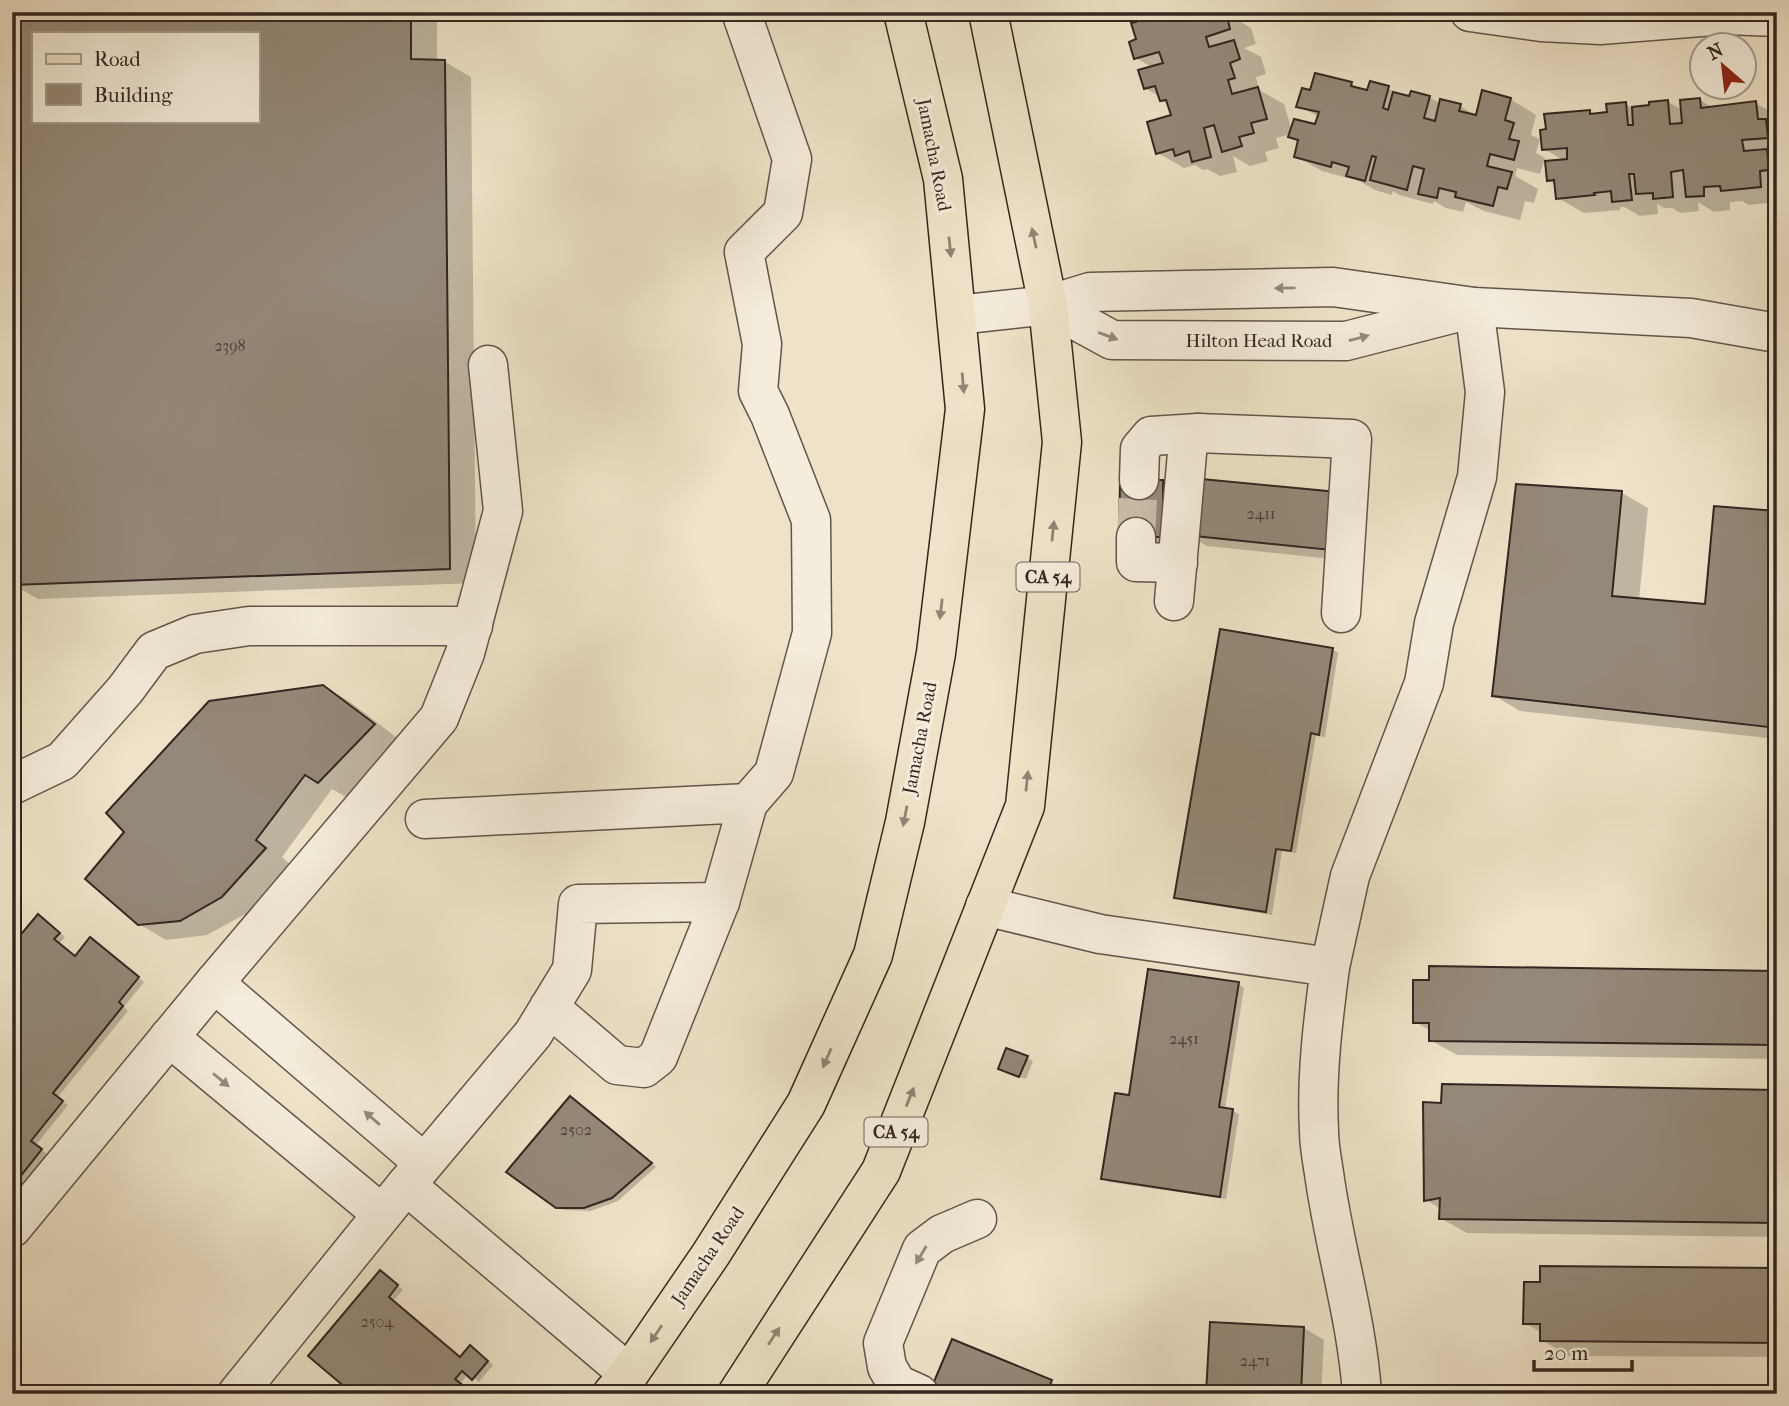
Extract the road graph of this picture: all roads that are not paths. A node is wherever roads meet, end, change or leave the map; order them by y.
1 (741, 12) edge
2 (903, 12) edge
3 (988, 12) edge
4 (1470, 12) edge
5 (1777, 18) edge
6 (1048, 305) junction
7 (1474, 307) junction
8 (957, 315) junction
9 (1777, 333) edge
10 (488, 365) dead end
11 (1198, 433) junction
12 (1139, 480) tunnel mouth
13 (1136, 537) tunnel mouth
14 (1178, 563) junction
15 (1174, 601) dead end
16 (1341, 613) dead end
17 (473, 625) junction
18 (12, 785) edge
19 (748, 803) junction
20 (425, 819) dead end
21 (720, 902) junction
22 (985, 906) junction
23 (1330, 967) junction
24 (214, 983) junction
25 (549, 1007) junction
26 (169, 1037) junction
27 (415, 1174) junction
28 (382, 1214) junction
29 (977, 1219) dead end
30 (12, 1228) edge
31 (631, 1387) edge
32 (237, 1394) edge
33 (737, 1394) edge
34 (919, 1394) edge
35 (1362, 1394) edge

1 - 19 street
2 -> 8 main road, Jamacha Road
6 -> 3 main road, CA 54
4 - 5 street
7 -> 6 street, Hilton Head Road
6 -> 7 street, Hilton Head Road
6 - 8 street, Hilton Head Road
22 -> 6 main road, CA 54
7 - 9 street, Hilton Head Road
7 - 23 street
8 -> 31 main road, Jamacha Road
10 - 17 street
11 - 12 street
11 - 14 street
11 - 16 street
13 - 14 street
14 - 15 street
17 - 18 street
17 - 24 street
19 - 20 street
19 - 21 street
21 - 25 street
21 - 25 street
22 - 23 street
33 -> 22 main road, CA 54
23 - 35 street
24 - 26 street
27 -> 24 street
25 - 27 street
26 -> 28 street
26 - 30 street
27 - 28 street
27 - 31 street
28 - 32 street
29 -> 34 street

